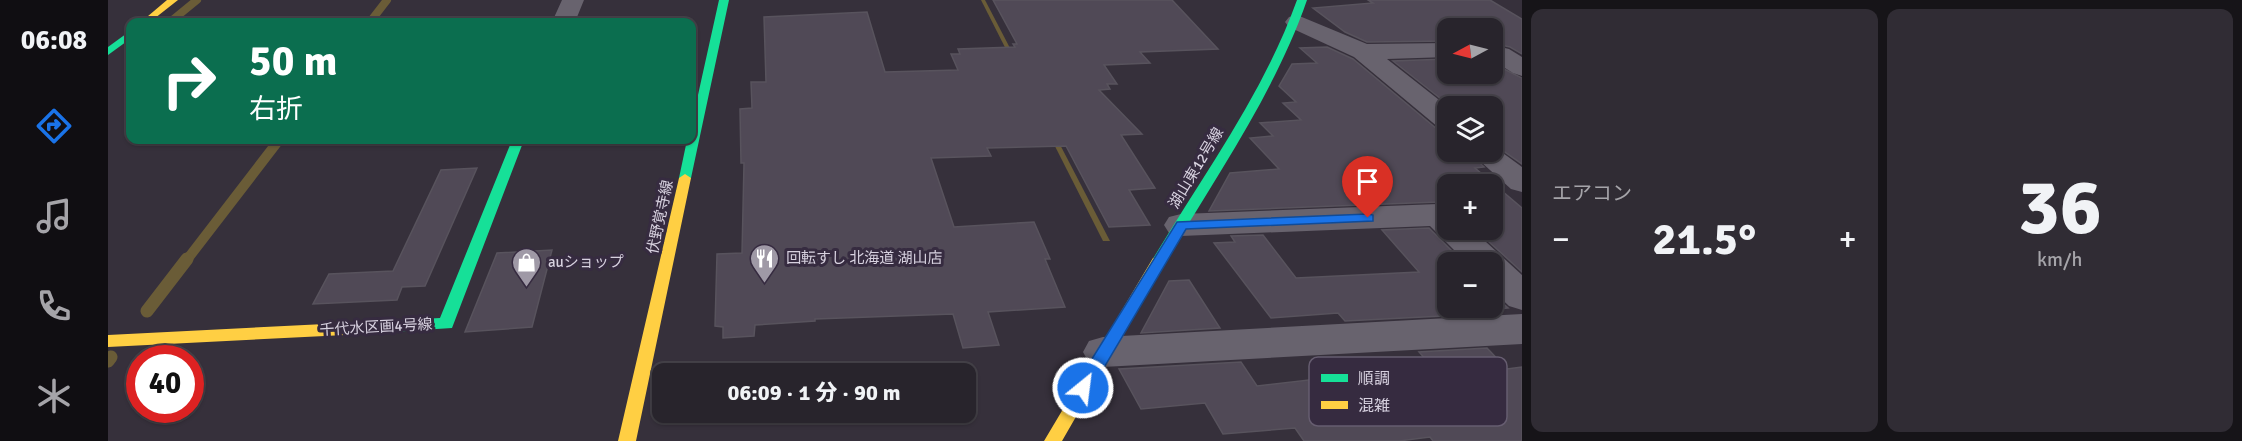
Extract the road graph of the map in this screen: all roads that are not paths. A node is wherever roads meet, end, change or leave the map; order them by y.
1 (173, 0) edge
2 (573, 0) edge
3 (724, 0) edge
4 (1299, 11) edge
5 (150, 18) edge
6 (566, 18) edge
7 (126, 37) edge
8 (1437, 50) edge
9 (108, 52) edge
10 (1364, 52) junction
11 (1503, 56) edge
12 (1522, 68) edge
13 (1437, 112) edge
14 (696, 127) edge
15 (516, 144) edge
16 (692, 144) edge
17 (1497, 162) edge
18 (1522, 182) edge
19 (1437, 215) edge
20 (1181, 225) junction
21 (1463, 240) edge
22 (1476, 252) edge
23 (1503, 279) edge
24 (1522, 297) edge
25 (1522, 329) edge
26 (108, 341) edge
27 (1103, 352) junction
28 (627, 441) edge
29 (1053, 441) edge

1 - 5 street
2 - 6 street
3 - 14 street, 伏野覚寺線
4 - 10 street
4 - 20 street, 湖山東12号線
7 - 9 street
8 - 10 street
10 - 13 street
11 - 12 street
15 - 26 street, 千代水区画4号線
16 - 28 street, 伏野覚寺線
17 - 18 street
19 - 20 street
20 - 27 street, 湖山東12号線
21 - 22 street
23 - 24 street
25 - 27 street
27 - 29 street, 湖山東12号線

